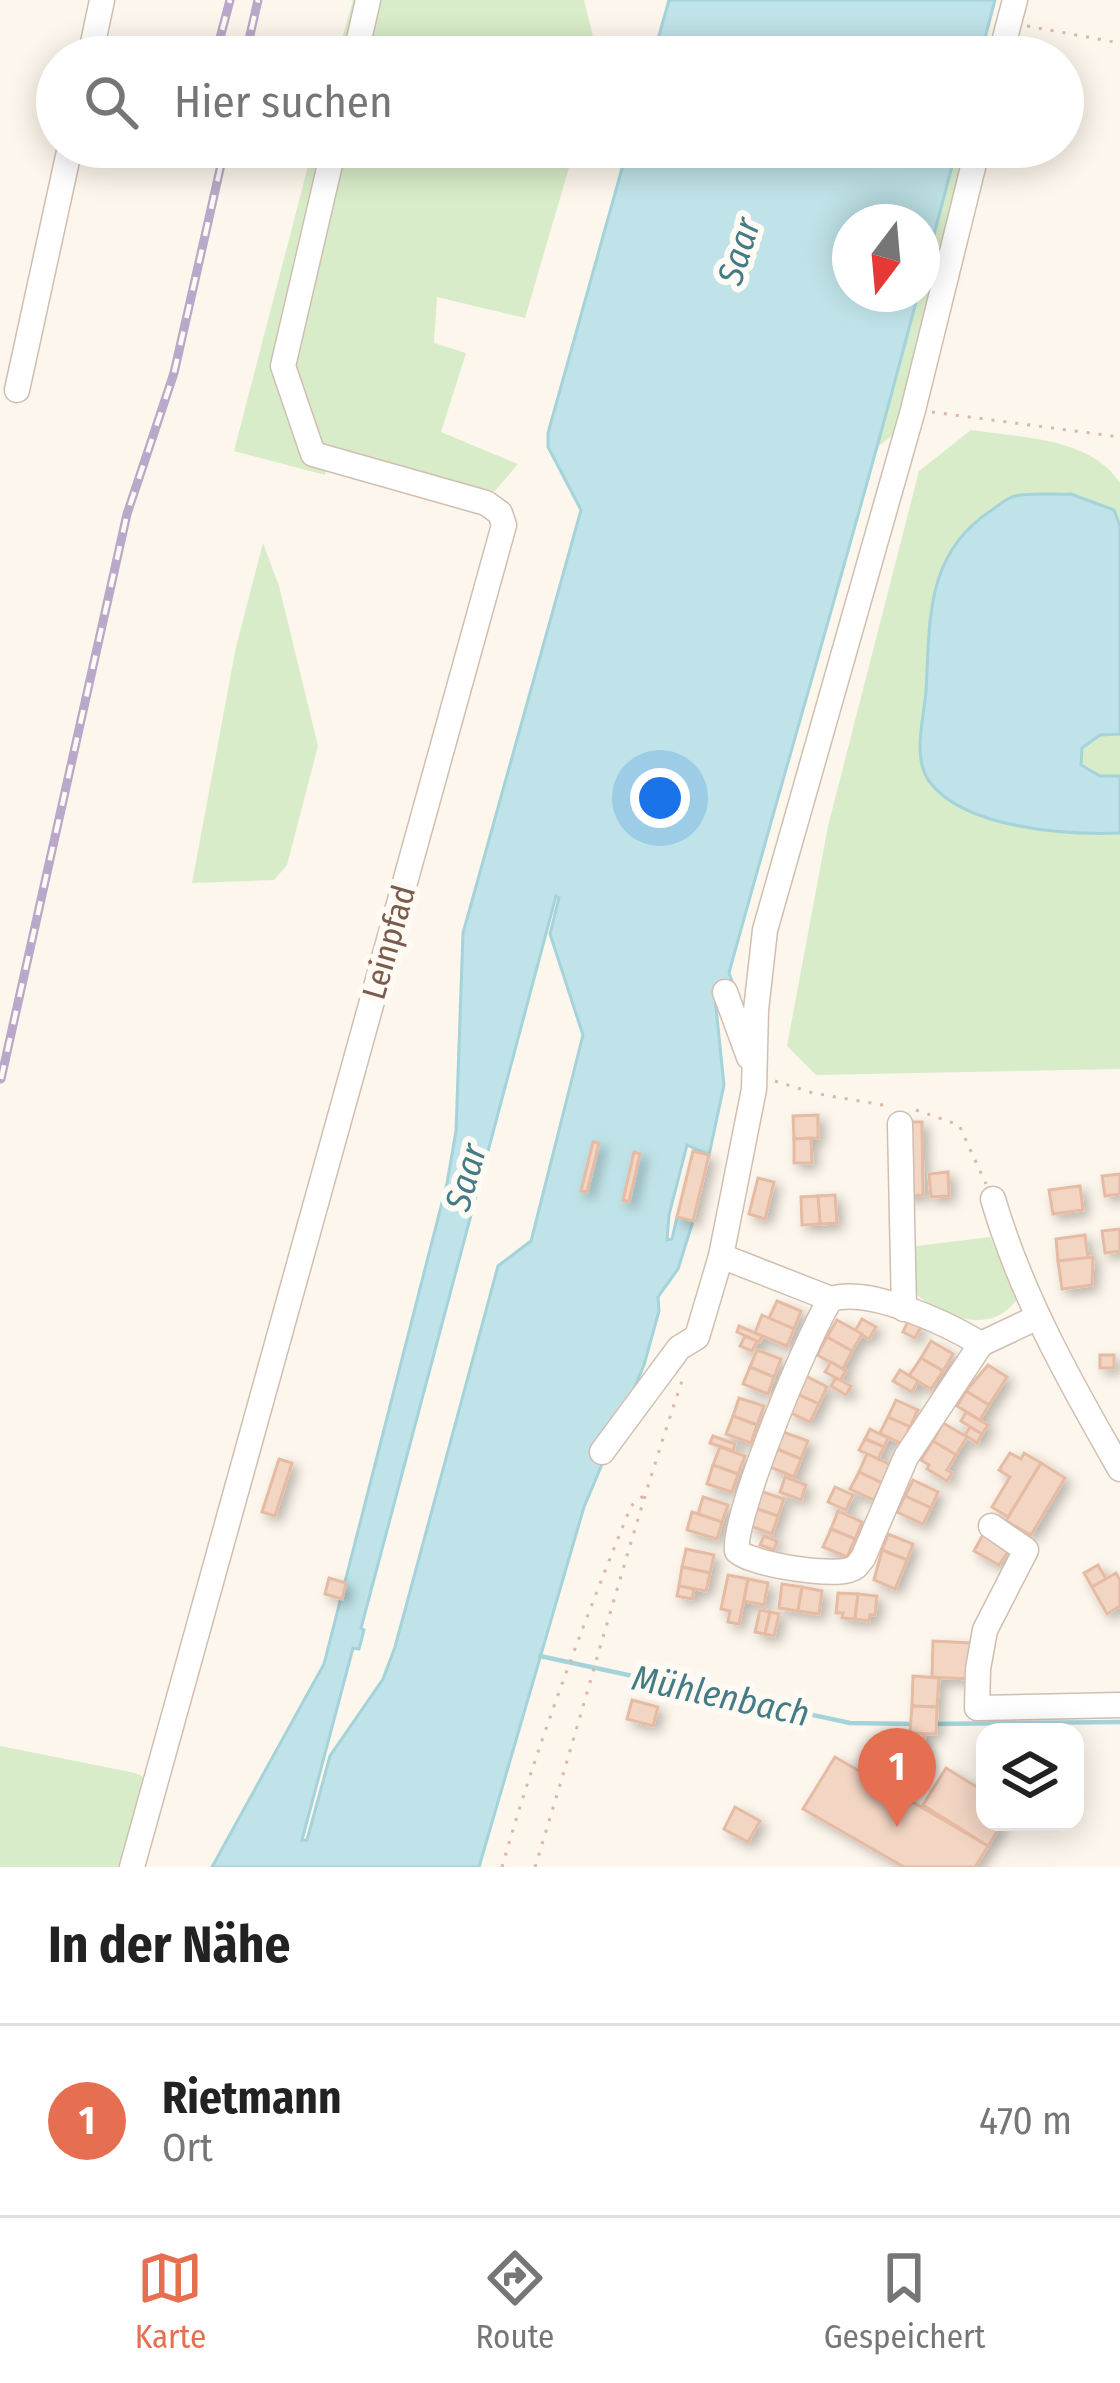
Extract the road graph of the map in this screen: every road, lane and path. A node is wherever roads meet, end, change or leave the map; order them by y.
1 (103, 0) edge
2 (368, 0) edge
3 (1012, 11) edge
4 (95, 36) edge
5 (360, 36) edge
6 (1120, 43) edge
7 (65, 168) edge
8 (329, 168) edge
9 (973, 168) edge
10 (17, 390) dead end
11 (913, 410) junction
12 (1120, 436) edge
13 (725, 992) dead end
14 (756, 1075) junction
15 (900, 1124) dead end
16 (993, 1199) joint
17 (721, 1256) junction
18 (831, 1299) junction
19 (904, 1310) junction
20 (1038, 1317) junction
21 (697, 1337) junction
22 (981, 1344) junction
23 (602, 1452) dead end
24 (1120, 1468) edge
25 (644, 1496) junction
26 (991, 1526) dead end
27 (1120, 1705) edge
28 (132, 1867) edge
29 (502, 1867) edge
30 (535, 1867) edge

1 - 4 street
2 - 5 street
3 - 6 path
7 - 10 street
8 - 28 street, Leinpfad
9 - 11 street
11 - 12 path
11 - 14 street
13 - 14 street
14 - 16 path
14 - 17 street
15 - 19 street
16 - 20 street
17 - 18 street
17 - 21 street
18 - 19 street
18 - 22 street
19 - 22 street
20 - 22 street
20 - 24 street
21 - 23 street
21 - 25 path
25 - 29 path
25 - 30 path
26 - 27 street

